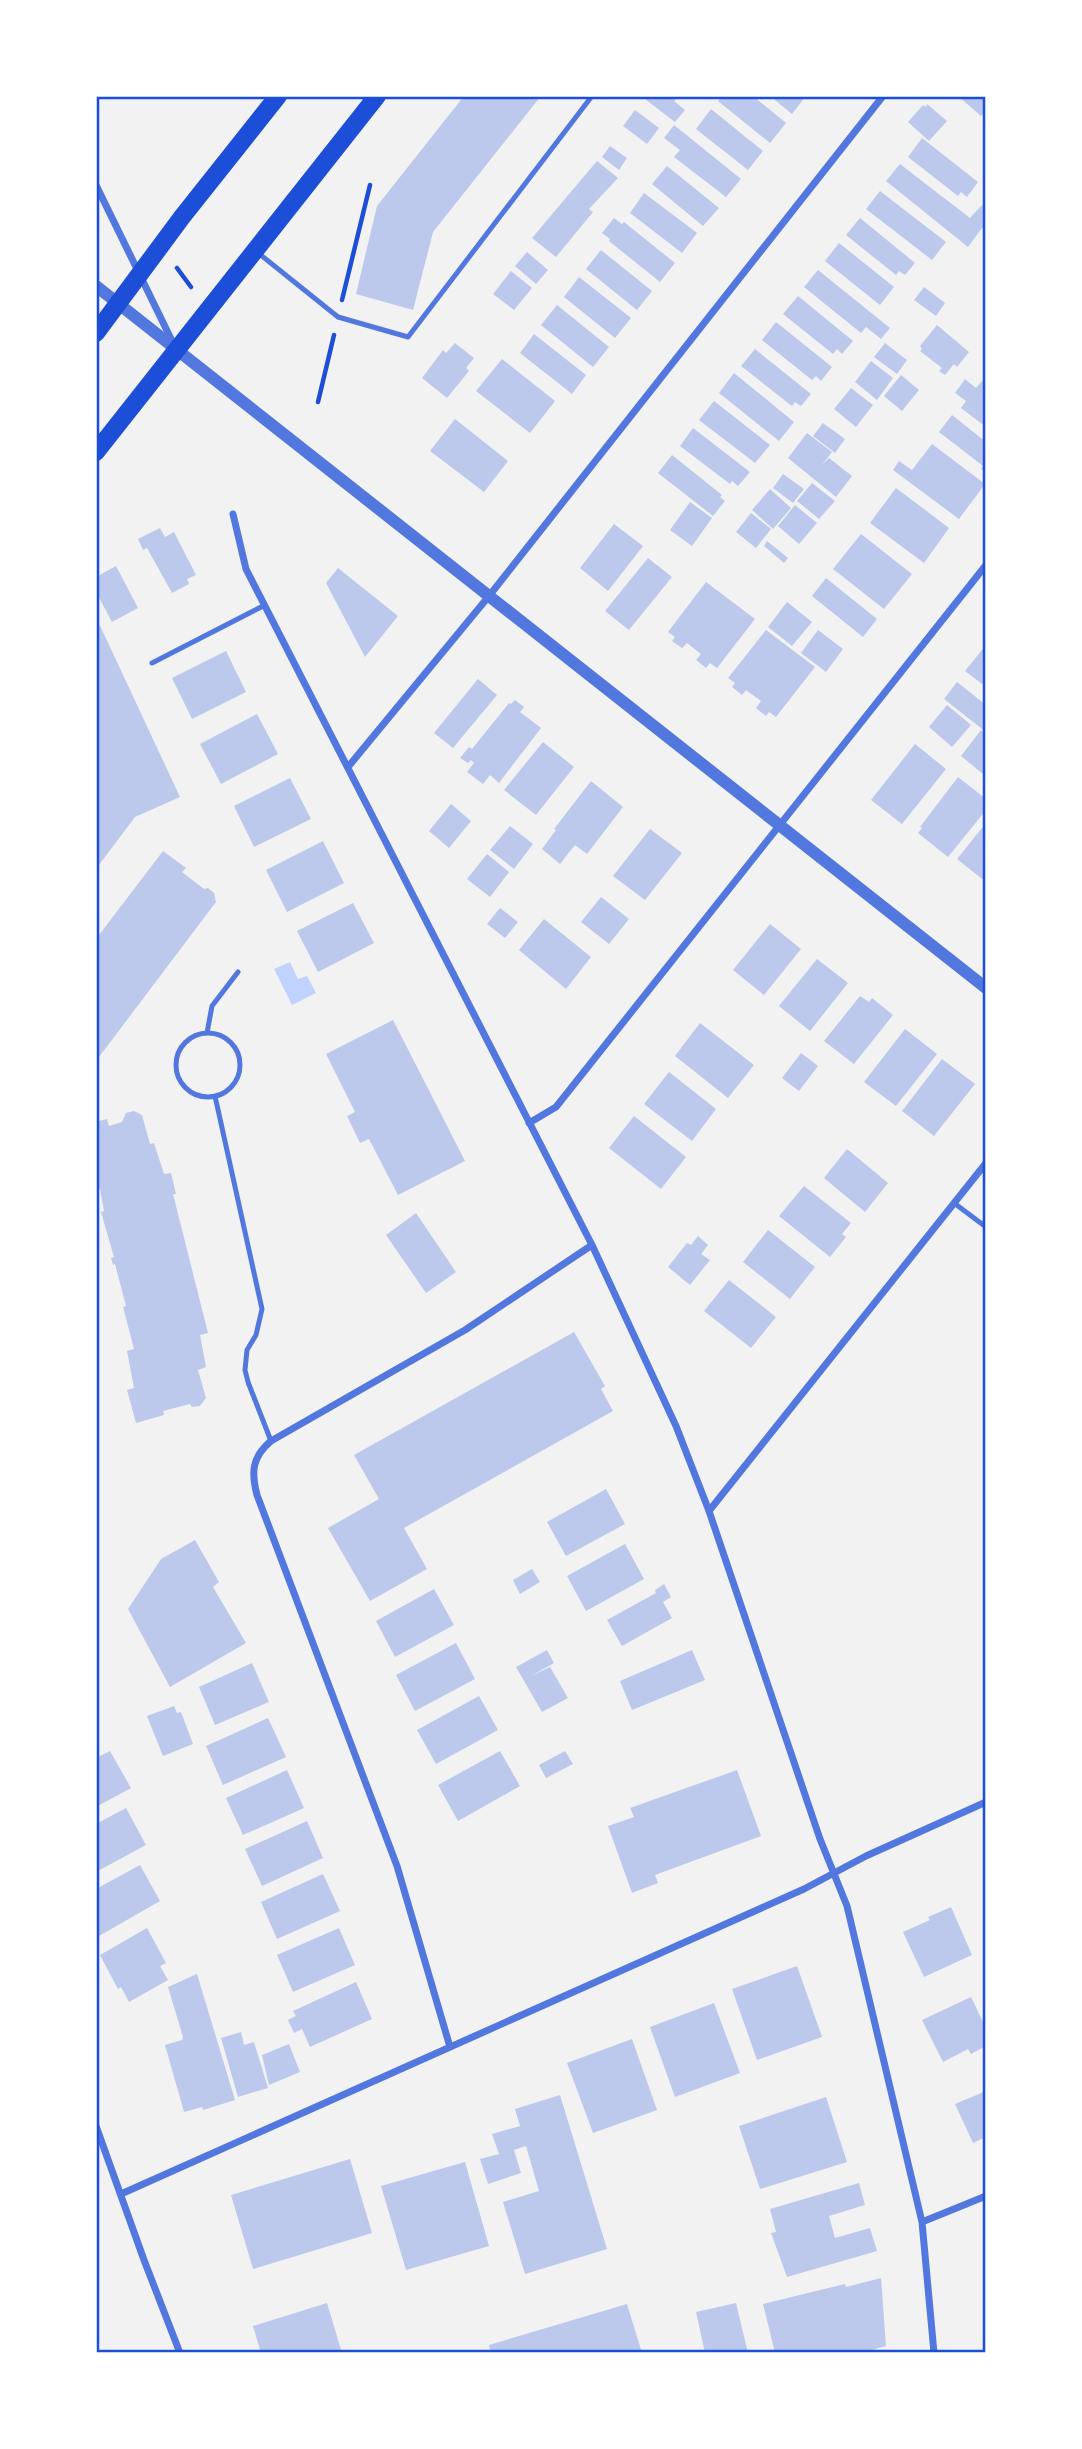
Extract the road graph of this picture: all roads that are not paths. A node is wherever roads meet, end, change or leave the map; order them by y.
1 (278, 96) edge
2 (377, 96) edge
3 (592, 96) edge
4 (883, 96) edge
5 (96, 185) edge
6 (254, 250) junction
7 (140, 275) junction
8 (96, 286) edge
9 (119, 304) junction
10 (96, 333) edge
11 (176, 349) junction
12 (96, 452) edge
13 (233, 514) dead end
14 (986, 565) edge
15 (489, 596) junction
16 (265, 604) junction
17 (152, 663) dead end
18 (348, 767) junction
19 (781, 826) junction
20 (238, 972) dead end
21 (986, 988) edge
22 (207, 1033) junction
23 (215, 1096) junction
24 (529, 1123) junction
25 (986, 1163) edge
26 (954, 1203) junction
27 (986, 1227) edge
28 (592, 1245) junction
29 (271, 1441) junction
30 (709, 1511) junction
31 (986, 1802) edge
32 (834, 1873) junction
33 (450, 2048) junction
34 (96, 2126) edge
35 (121, 2194) junction
36 (986, 2196) edge
37 (922, 2222) junction
38 (180, 2353) edge
39 (934, 2353) edge

1 - 7 main road
2 - 6 main road
3 - 6 lane
4 - 15 street
5 - 7 street
6 - 11 main road
7 - 9 main road
7 - 11 street
8 - 9 street
9 - 10 main road
9 - 11 street
11 - 12 main road
11 - 15 street
13 - 16 street
14 - 19 street
15 - 18 street
15 - 19 street
16 - 17 lane
16 - 18 street
18 - 24 street
19 - 21 street
19 - 24 street
20 - 22 lane
22 - 23 lane
22 - 23 lane
23 - 29 lane
24 - 28 street
25 - 26 street
26 - 27 lane
26 - 30 street
28 - 29 street
28 - 30 street
29 - 33 street
30 - 32 street
31 - 32 street
32 - 33 street
32 - 37 street
33 - 35 street
34 - 35 street
35 - 38 street
36 - 37 street
37 - 39 street

